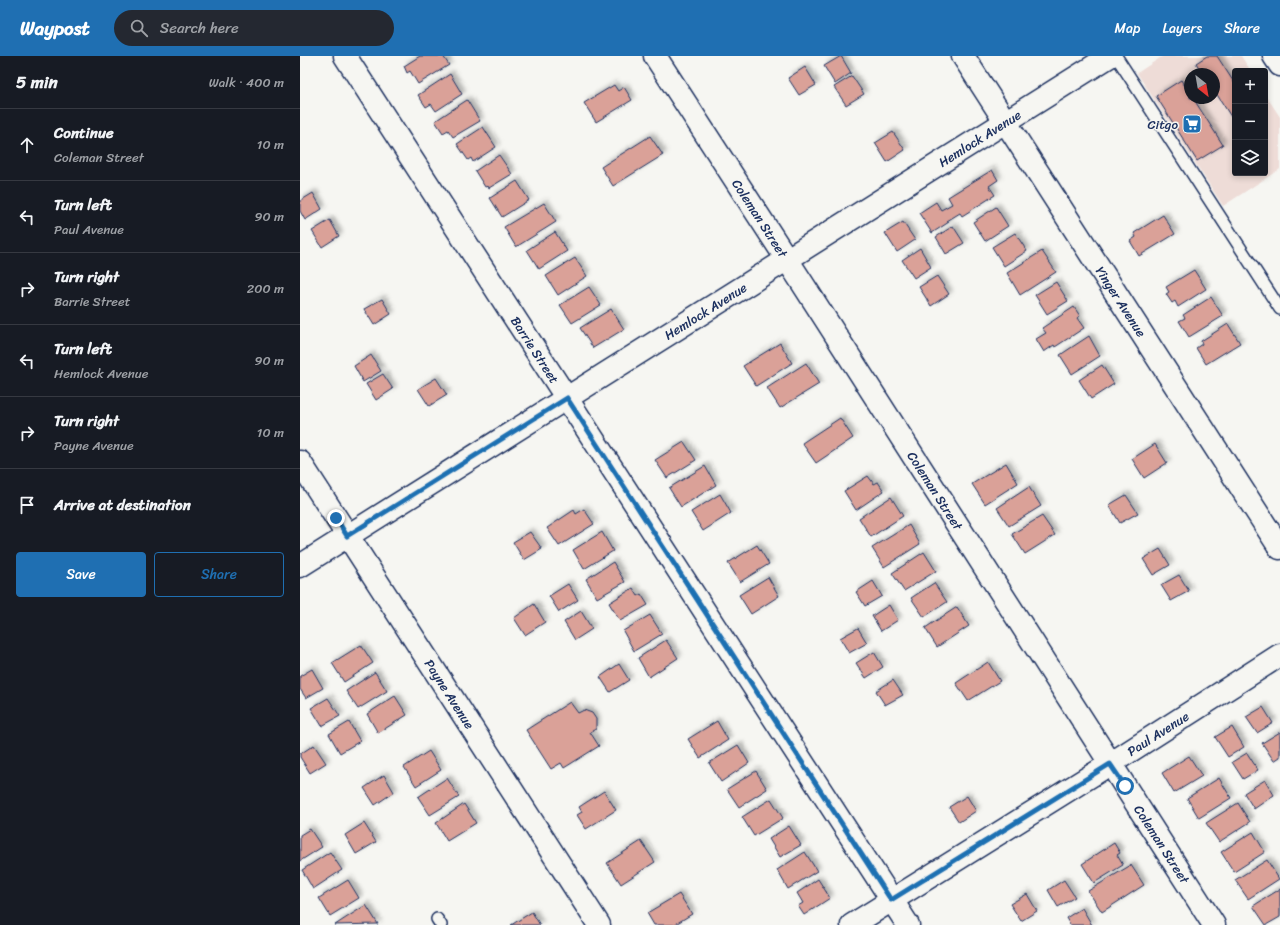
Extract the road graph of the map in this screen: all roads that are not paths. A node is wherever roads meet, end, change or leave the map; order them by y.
1 (346, 56) edge
2 (655, 56) edge
3 (962, 56) edge
4 (1110, 56) edge
5 (1116, 56) edge
6 (1274, 56) edge
7 (1280, 65) edge
8 (1005, 122) junction
9 (787, 259) junction
10 (1280, 309) edge
11 (567, 398) junction
12 (300, 462) edge
13 (347, 536) junction
14 (1280, 548) edge
15 (300, 566) edge
16 (1280, 655) edge
17 (1110, 764) junction
18 (891, 900) junction
19 (599, 925) edge
20 (852, 925) edge
21 (908, 925) edge
22 (1214, 925) edge

1 - 11 street, Barrie Street
2 - 9 street, Coleman Street
3 - 8 street, Yinger Avenue
4 - 8 street, Hemlock Avenue
5 - 10 lane
6 - 7 street
8 - 9 street, Hemlock Avenue
8 - 14 street, Yinger Avenue
9 - 11 street, Hemlock Avenue
9 - 17 street, Coleman Street
11 - 13 street, Hemlock Avenue
11 - 18 street, Barrie Street
12 - 13 street, Payne Avenue
13 - 15 street, Hemlock Avenue
13 - 19 street, Payne Avenue
16 - 17 street, Paul Avenue
17 - 18 street, Paul Avenue
17 - 22 street, Coleman Street
18 - 20 street, Paul Avenue
18 - 21 street, Barrie Street

